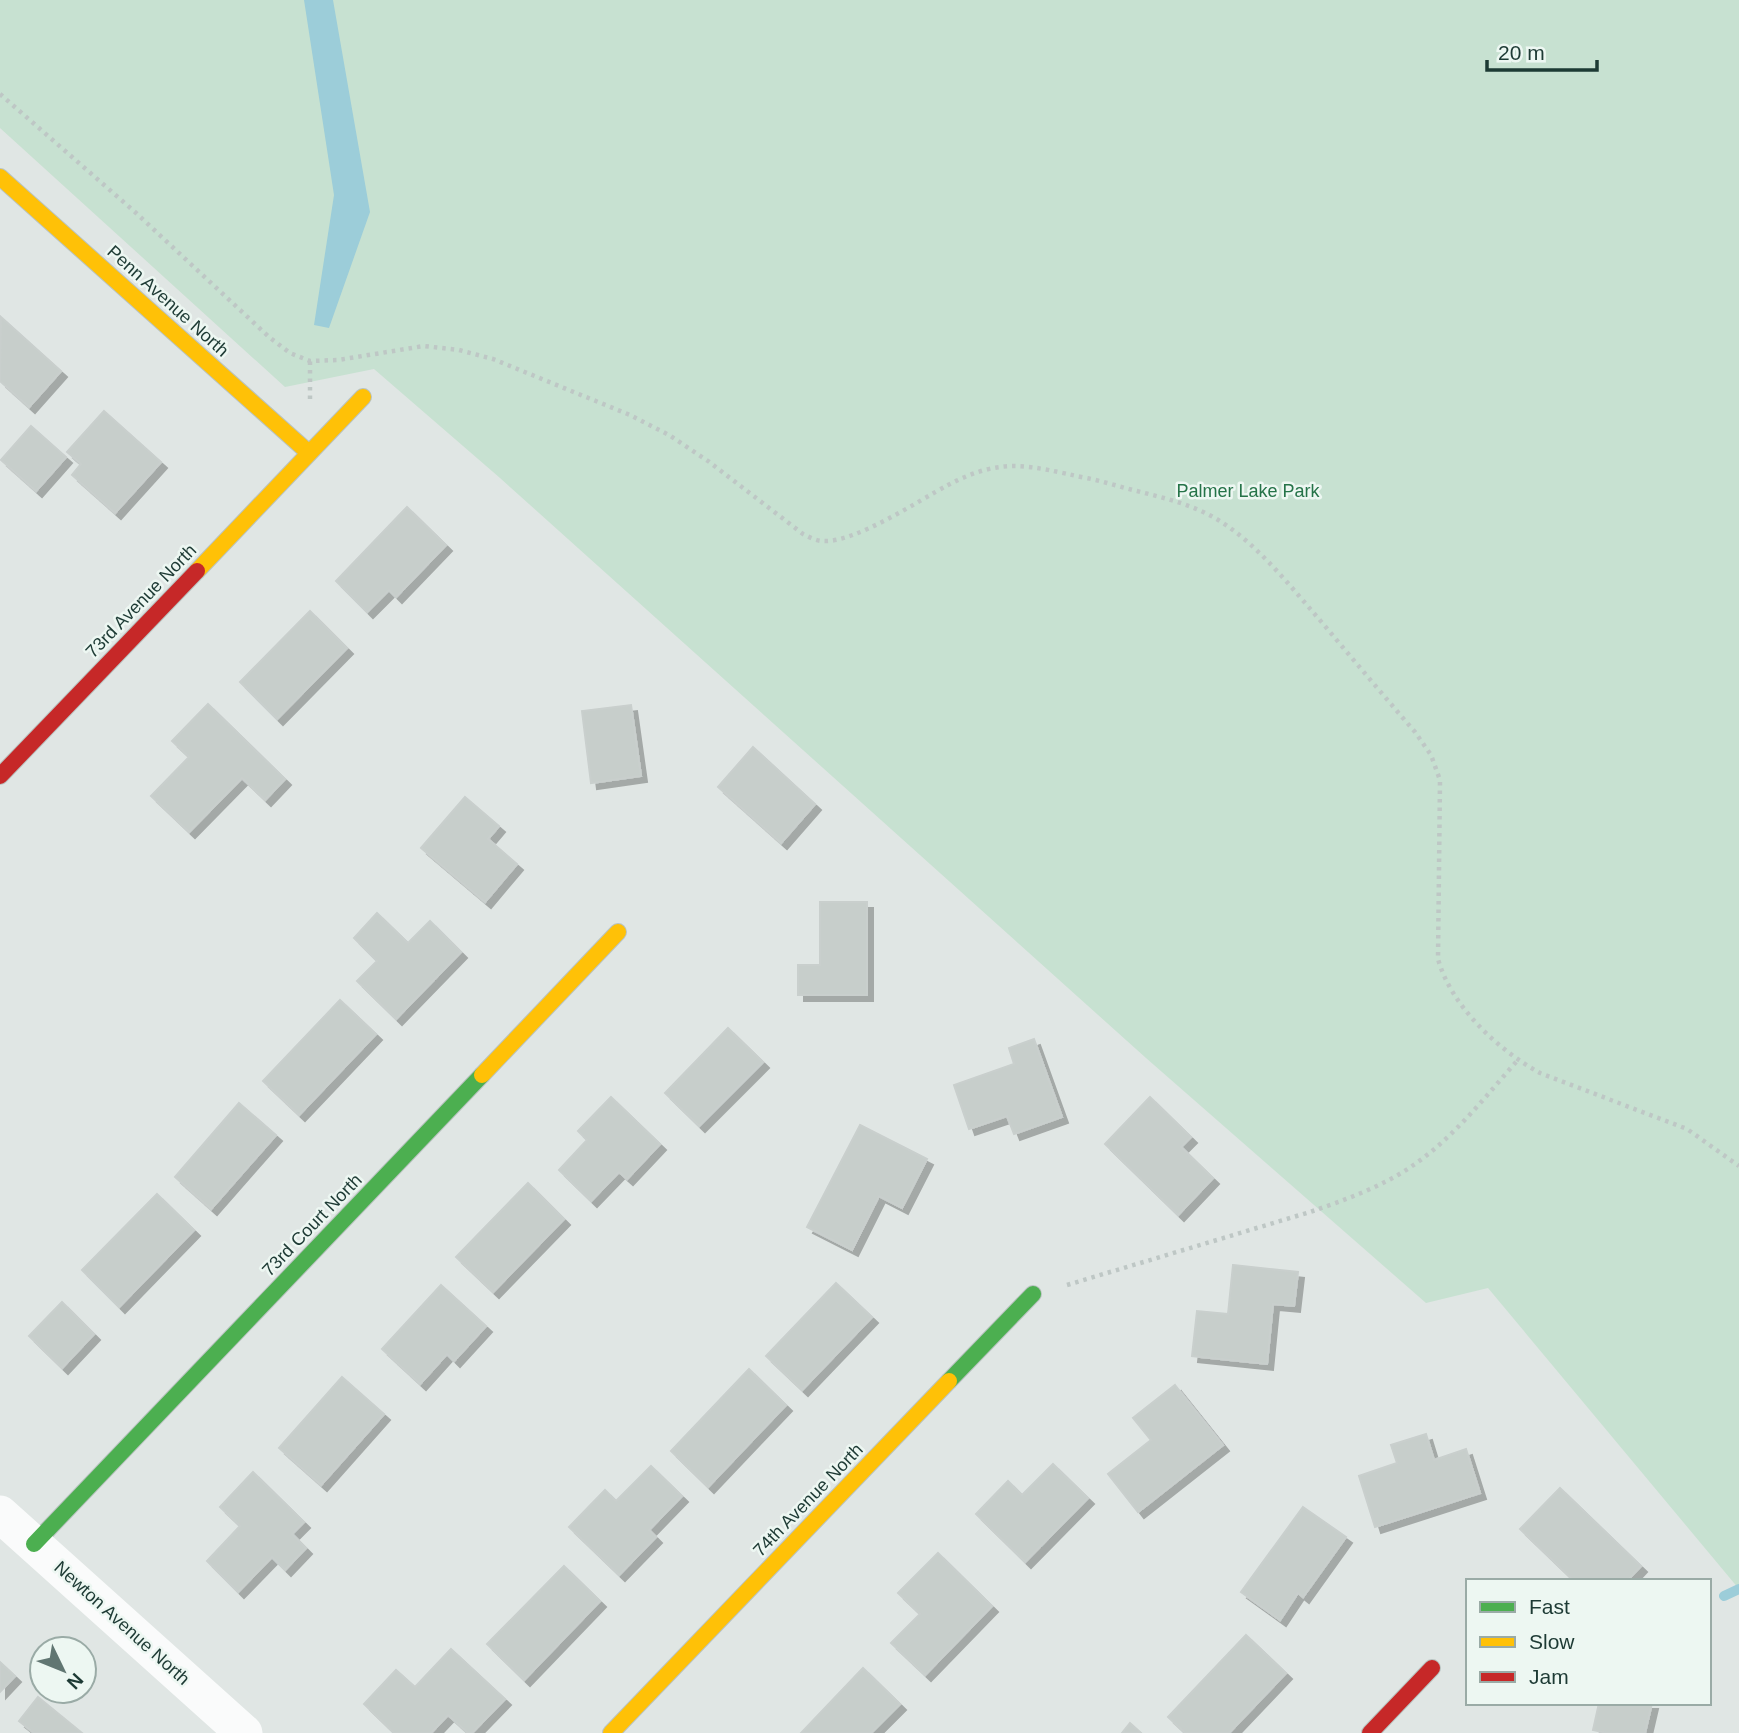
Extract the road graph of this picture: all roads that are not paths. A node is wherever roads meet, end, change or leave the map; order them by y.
1 (0, 177) edge
2 (363, 397) dead end
3 (309, 453) junction
4 (0, 776) edge
5 (618, 932) dead end
6 (1033, 1294) road end
7 (0, 1514) edge
8 (34, 1545) junction
9 (1432, 1668) dead end
10 (244, 1733) edge
11 (611, 1733) edge
12 (1370, 1733) edge

1 - 3 street, Penn Avenue North
2 - 3 street, 73rd Avenue North
3 - 4 street, 73rd Avenue North
5 - 8 street, 73rd Court North
6 - 11 street, 74th Avenue North
7 - 8 street, Newton Avenue North
8 - 10 street, Newton Avenue North
9 - 12 street

